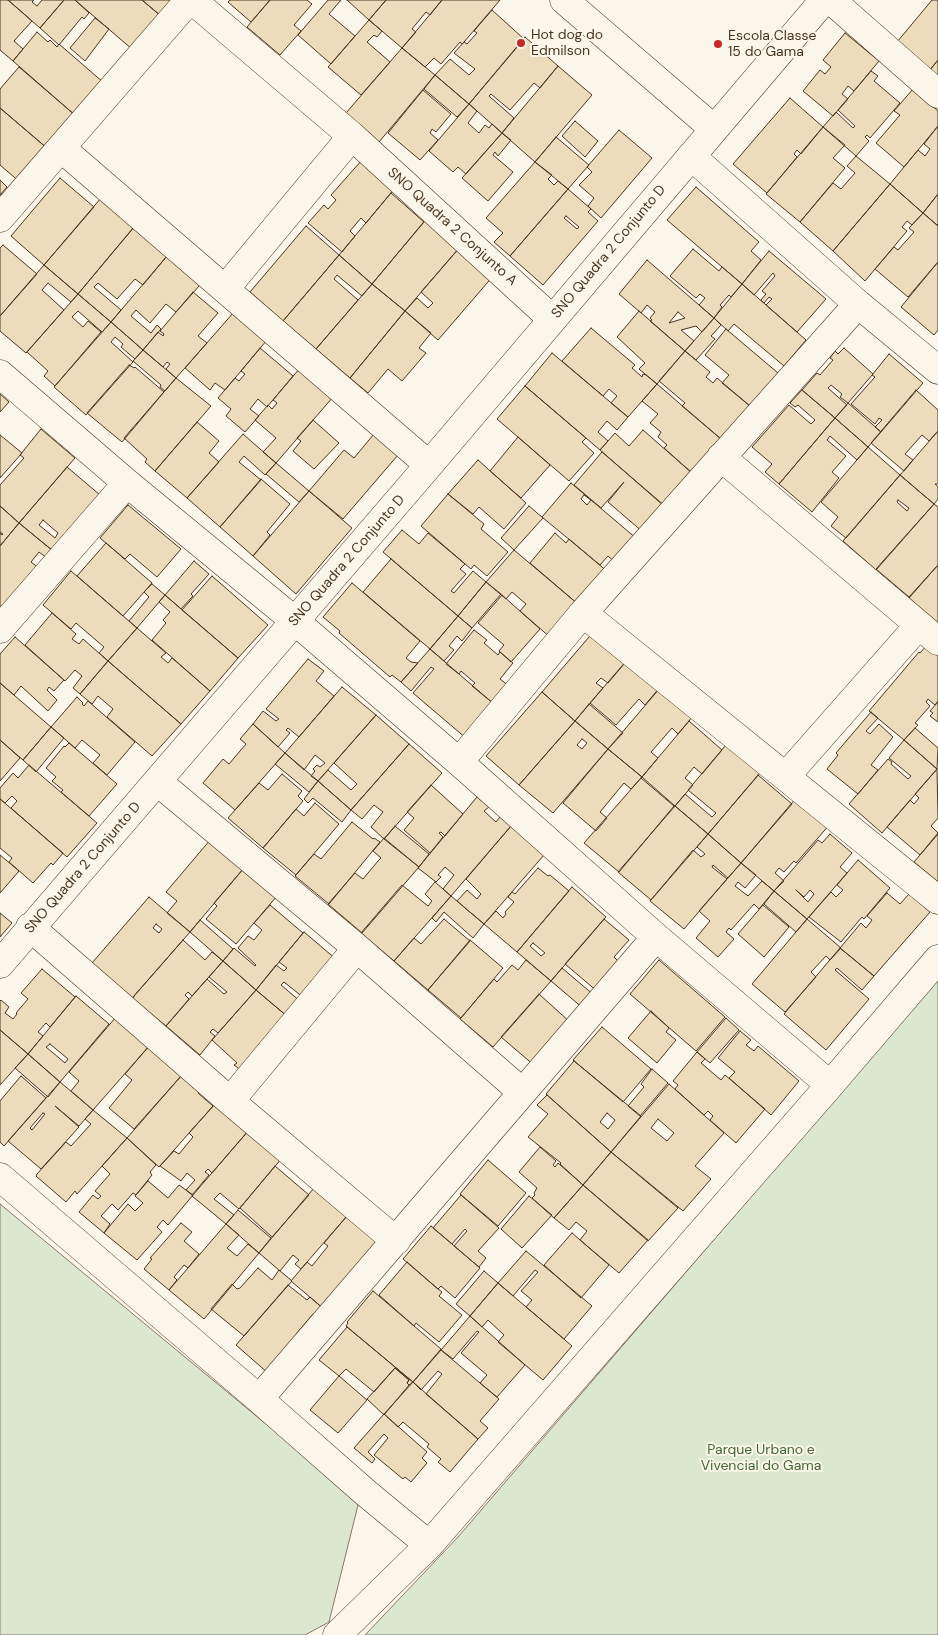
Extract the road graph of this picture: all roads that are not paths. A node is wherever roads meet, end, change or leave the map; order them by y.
1 (191, 0) edge
2 (564, 0) edge
3 (824, 0) edge
4 (831, 0) edge
5 (938, 94) edge
6 (714, 129) junction
7 (352, 136) junction
8 (61, 148) junction
9 (691, 156) junction
10 (0, 218) edge
11 (226, 289) junction
12 (858, 304) junction
13 (552, 319) junction
14 (938, 370) edge
15 (0, 374) edge
16 (721, 457) junction
17 (429, 465) junction
18 (127, 483) junction
19 (583, 613) junction
20 (295, 621) junction
21 (0, 629) edge
22 (929, 633) edge
23 (458, 762) junction
24 (786, 776) junction
25 (158, 782) junction
26 (938, 900) edge
27 (30, 928) junction
28 (656, 937) junction
29 (357, 948) junction
30 (938, 958) edge
31 (0, 964) edge
32 (830, 1085) junction
33 (522, 1092) junction
34 (230, 1101) junction
35 (0, 1177) edge
36 (396, 1241) junction
37 (259, 1399) junction
38 (429, 1545) junction
39 (337, 1635) edge

1 - 7 street, SNO Quadra 2 Conjunto A
1 - 8 street, SNO Quadra 2 Conjunto A
2 - 6 street
3 - 6 street, SNO Quadra 2 Conjunto D
4 - 5 street
6 - 9 street, SNO Quadra 2 Conjunto D
7 - 11 street
7 - 13 street, SNO Quadra 2 Conjunto A
8 - 10 street, SNO Quadra 2 Conjunto A
8 - 11 street
9 - 12 street
9 - 13 street, SNO Quadra 2 Conjunto D
11 - 17 street
12 - 14 street
12 - 16 street
13 - 17 street, SNO Quadra 2 Conjunto D
15 - 18 street
16 - 19 street
16 - 22 street
17 - 20 street, SNO Quadra 2 Conjunto D
18 - 20 street
18 - 21 street
19 - 23 street
19 - 24 street
20 - 23 street
20 - 25 street, SNO Quadra 2 Conjunto D
22 - 24 street
23 - 28 street
24 - 26 street
25 - 27 street, SNO Quadra 2 Conjunto D
25 - 29 street
27 - 31 street, SNO Quadra 2 Conjunto D
27 - 34 street
28 - 32 street
28 - 33 street
29 - 33 street
29 - 34 street
30 - 32 street
32 - 38 street
33 - 36 street
34 - 36 street
35 - 37 street
36 - 37 street
37 - 38 street
38 - 39 street

